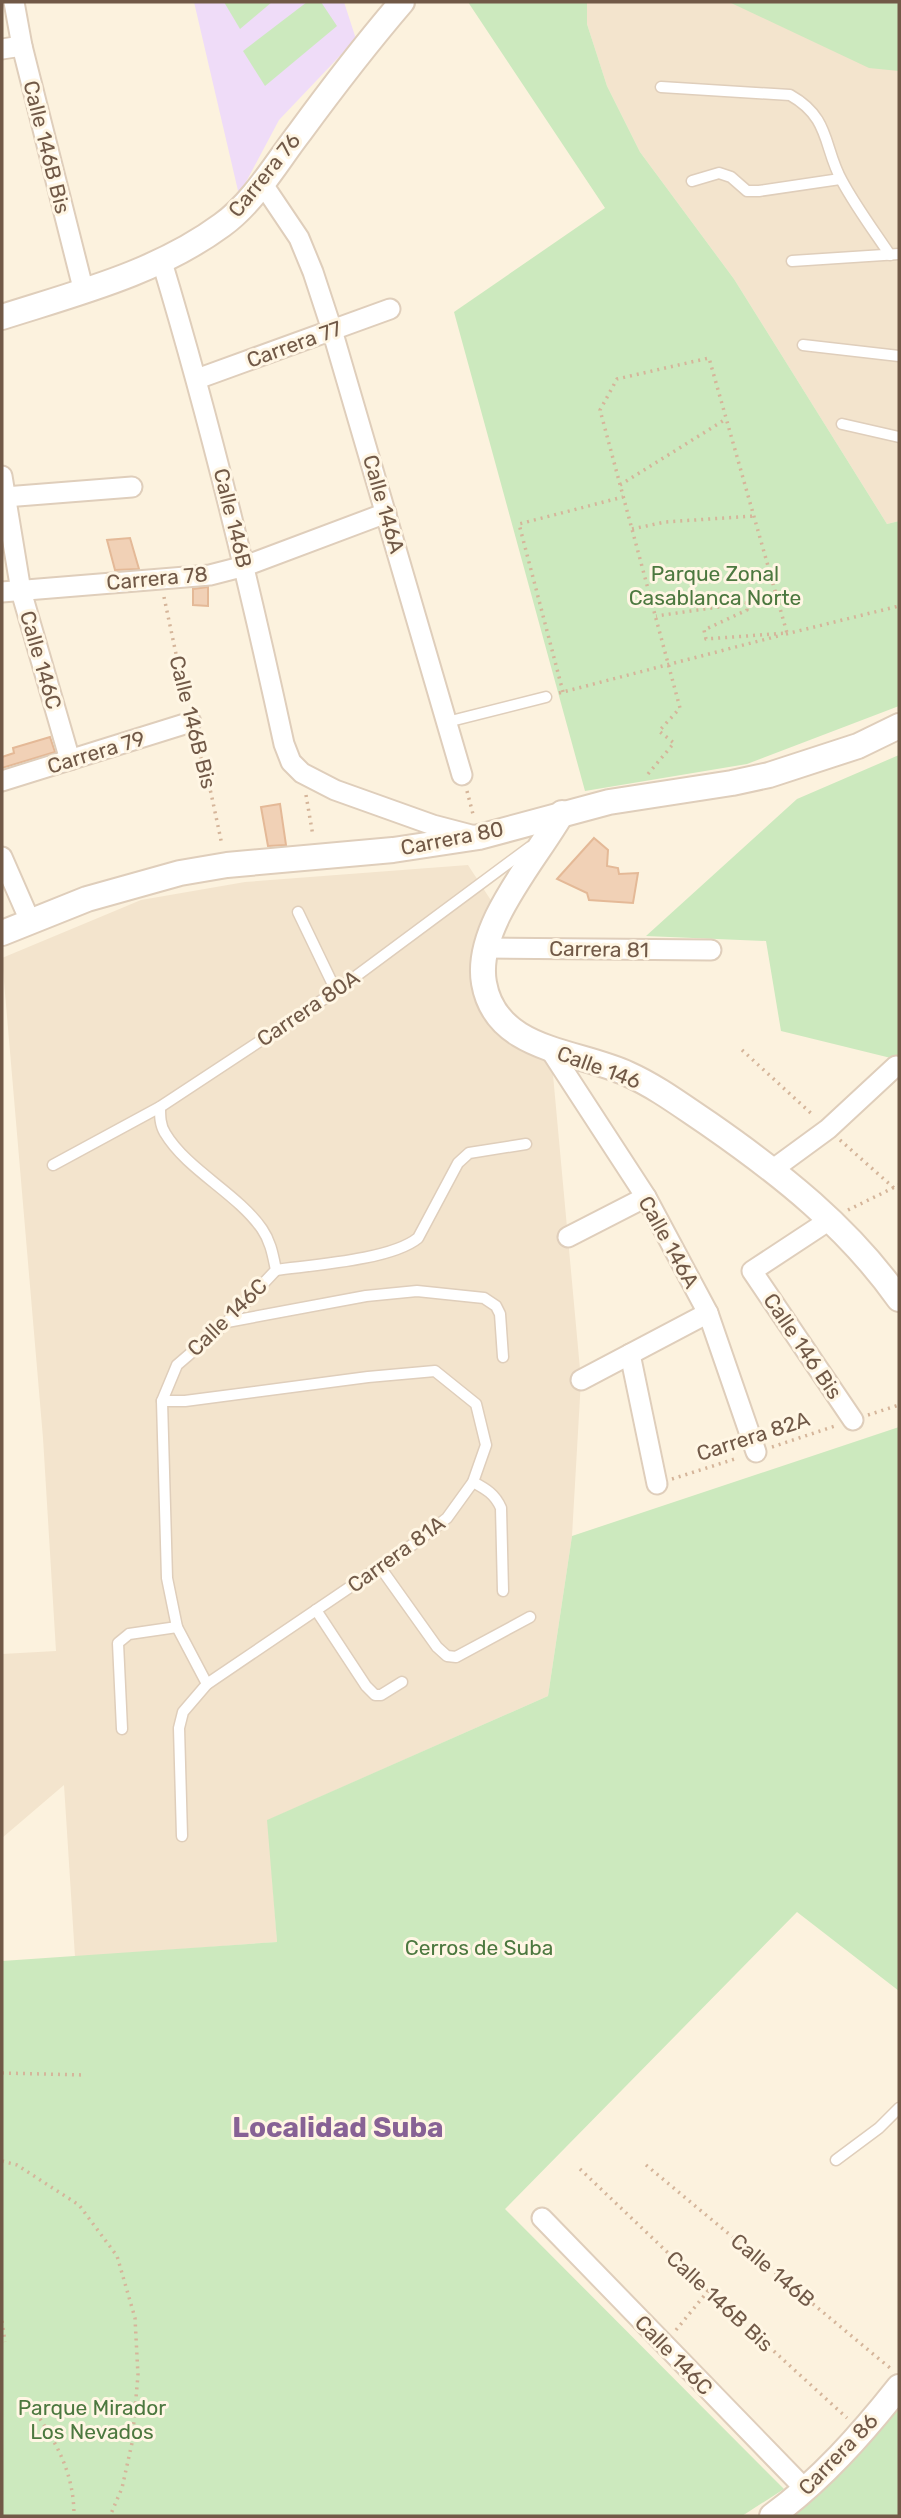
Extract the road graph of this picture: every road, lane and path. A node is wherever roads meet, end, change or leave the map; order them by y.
1 (14, 2) edge
2 (402, 2) edge
3 (22, 46) junction
4 (2, 49) edge
5 (661, 87) dead end
6 (841, 179) junction
7 (692, 181) dead end
8 (262, 183) junction
9 (895, 255) edge
10 (792, 261) dead end
11 (162, 262) junction
12 (84, 292) junction
13 (390, 309) dead end
14 (2, 315) edge
15 (332, 330) junction
16 (803, 345) dead end
17 (899, 356) edge
18 (197, 379) junction
19 (726, 419) junction
20 (842, 424) dead end
21 (899, 436) edge
22 (2, 476) edge
23 (620, 485) junction
24 (132, 487) dead end
25 (5, 497) junction
26 (623, 497) junction
27 (386, 513) junction
28 (754, 516) junction
29 (632, 529) junction
30 (245, 566) junction
31 (160, 578) junction
32 (11, 592) edge
33 (899, 606) edge
34 (656, 617) junction
35 (787, 634) junction
36 (669, 665) junction
37 (563, 692) junction
38 (546, 697) joint
39 (191, 722) junction
40 (447, 722) junction
41 (899, 726) edge
42 (69, 760) junction
43 (302, 773) junction
44 (462, 775) joint
45 (2, 781) edge
46 (628, 799) junction
47 (557, 823) junction
48 (479, 837) junction
49 (2, 857) edge
50 (317, 858) junction
51 (227, 865) junction
52 (298, 912) dead end
53 (30, 921) junction
54 (2, 933) edge
55 (486, 948) junction
56 (711, 950) dead end
57 (336, 991) junction
58 (549, 1048) junction
59 (896, 1066) dead end
60 (160, 1107) junction
61 (526, 1144) dead end
62 (53, 1164) dead end
63 (772, 1170) junction
64 (899, 1185) edge
65 (646, 1197) junction
66 (831, 1219) junction
67 (568, 1237) dead end
68 (276, 1270) junction
69 (899, 1298) edge
70 (708, 1313) junction
71 (227, 1322) junction
72 (630, 1354) junction
73 (503, 1357) dead end
74 (581, 1380) dead end
75 (162, 1401) junction
76 (899, 1405) edge
77 (853, 1420) junction
78 (756, 1452) junction
79 (473, 1482) junction
80 (657, 1484) joint
81 (380, 1567) junction
82 (503, 1591) dead end
83 (316, 1611) junction
84 (530, 1616) dead end
85 (177, 1627) junction
86 (402, 1682) dead end
87 (207, 1684) junction
88 (122, 1729) dead end
89 (182, 1836) dead end
90 (2, 2073) edge
91 (86, 2075) dead end
92 (899, 2108) edge
93 (836, 2160) dead end
94 (2, 2161) edge
95 (646, 2165) dead end
96 (580, 2169) dead end
97 (542, 2218) dead end
98 (708, 2291) junction
99 (2, 2321) edge
100 (5, 2342) dead end
101 (664, 2345) junction
102 (899, 2376) edge
103 (899, 2387) edge
104 (32, 2407) dead end
105 (863, 2432) junction
106 (806, 2490) junction
107 (74, 2516) edge
108 (110, 2516) edge
109 (772, 2516) edge

1 - 3 street, Calle 146B Bis
2 - 8 street, Carrera 76
3 - 4 street
3 - 12 street, Calle 146B Bis
5 - 6 lane
6 - 7 lane
6 - 9 lane
8 - 11 street, Carrera 76
8 - 15 street, Calle 146A
9 - 10 lane
11 - 12 street, Carrera 76
11 - 18 street, Calle 146B
12 - 14 street, Carrera 76
13 - 15 street, Carrera 77
15 - 18 street, Carrera 77
15 - 27 street, Calle 146A
16 - 17 lane
18 - 30 street, Calle 146B
19 - 23 path
19 - 23 path
19 - 28 path
20 - 21 lane
22 - 25 street, Calle 146C
23 - 26 path
24 - 25 street
25 - 32 street, Calle 146C
26 - 29 path
26 - 37 path
27 - 30 street, Carrera 78
27 - 40 street, Calle 146A
28 - 29 path
28 - 35 path
29 - 34 path
30 - 31 street, Carrera 78
30 - 43 street, Calle 146B
31 - 32 street, Carrera 78
31 - 39 path, Calle 146B Bis
32 - 42 street, Calle 146C
33 - 35 path
34 - 35 path
34 - 36 path
35 - 36 path
36 - 37 path
36 - 46 path
37 - 38 path
38 - 40 lane
39 - 42 street, Carrera 79
39 - 51 path, Calle 146B Bis
40 - 44 street, Calle 146A
41 - 46 street, Carrera 80
42 - 45 street, Carrera 79
43 - 48 street
43 - 50 path
44 - 48 path
46 - 47 street, Carrera 80
47 - 48 street, Carrera 80
47 - 55 street, Calle 146
47 - 57 lane, Carrera 80A
48 - 50 street, Carrera 80
49 - 53 street
50 - 51 street, Carrera 80
51 - 53 street, Carrera 80
52 - 57 lane
53 - 54 street, Carrera 80
55 - 56 street, Carrera 81
55 - 58 street, Calle 146
57 - 60 lane, Carrera 80A
58 - 63 street, Calle 146
58 - 65 street, Calle 146A
59 - 63 street
60 - 62 lane, Carrera 80A
60 - 68 lane, Calle 146C
61 - 68 lane
63 - 66 street, Calle 146
64 - 66 path
65 - 67 street
65 - 70 street, Calle 146A
66 - 69 street, Calle 146
66 - 77 street, Calle 146 Bis
68 - 71 lane, Calle 146C
70 - 72 street
70 - 78 street, Calle 146A
71 - 73 lane
71 - 75 lane, Calle 146C
72 - 74 street
72 - 80 street
75 - 79 lane, Carrera 81A
75 - 85 lane, Calle 146C
76 - 77 path, Carrera 82A
77 - 78 path, Carrera 82A
78 - 80 path, Carrera 82A
79 - 81 lane, Carrera 81A
79 - 82 lane
81 - 83 lane, Carrera 81A
81 - 84 lane
83 - 86 lane
83 - 87 lane, Carrera 81A
85 - 87 lane, Calle 146C
85 - 88 lane
87 - 89 lane, Carrera 81A
90 - 91 path
92 - 93 lane
94 - 108 path
95 - 102 path, Calle 146B
96 - 98 path, Calle 146B Bis
97 - 101 street, Calle 146C
98 - 101 path
98 - 105 path, Calle 146B Bis
99 - 100 path
101 - 106 street, Calle 146C
103 - 105 street, Carrera 86
104 - 107 path
105 - 106 street, Carrera 86
106 - 109 street, Carrera 86

